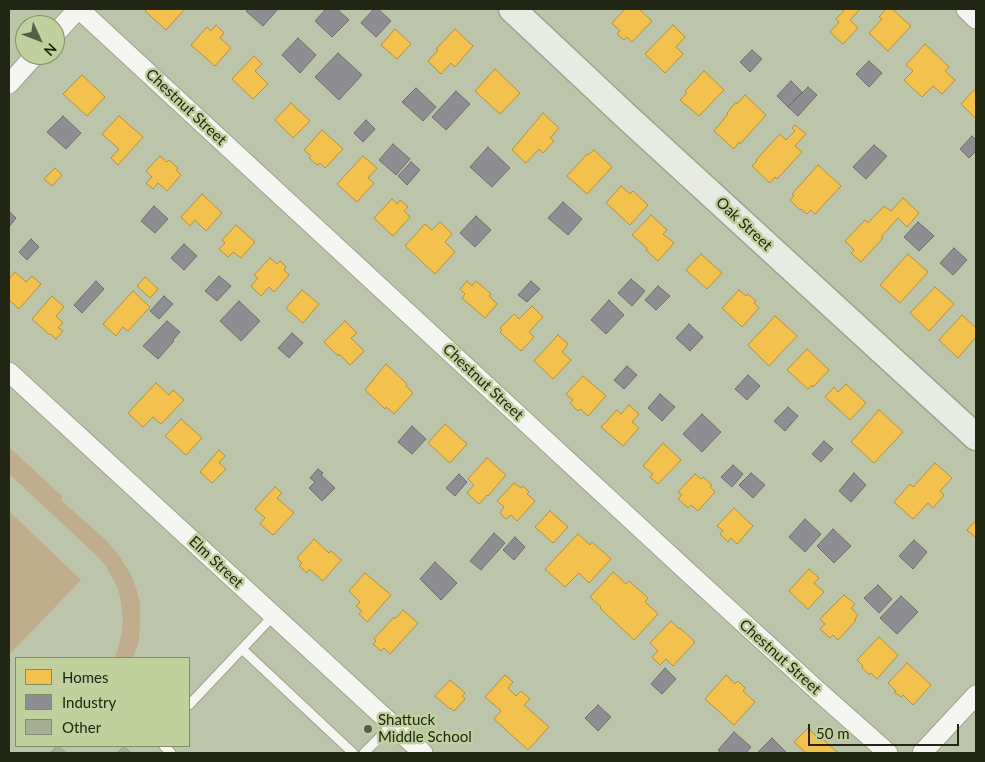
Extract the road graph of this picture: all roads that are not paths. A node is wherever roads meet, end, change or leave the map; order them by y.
1 (79, 9) edge
2 (512, 9) edge
3 (966, 9) edge
4 (976, 19) edge
5 (65, 24) edge
6 (26, 65) edge
7 (9, 84) edge
8 (9, 372) edge
9 (976, 437) edge
10 (273, 616) junction
11 (242, 649) junction
12 (976, 694) edge
13 (190, 704) edge
14 (392, 725) junction
15 (353, 753) edge
16 (364, 753) edge
17 (423, 753) edge
18 (888, 753) edge
19 (922, 753) edge

1 - 5 street
1 - 18 street, Chestnut Street
2 - 9 street, Oak Street
3 - 4 street
6 - 7 street
8 - 10 street, Elm Street
10 - 11 lane
10 - 14 street, Elm Street
11 - 13 lane
11 - 15 lane
12 - 19 street
14 - 16 lane
14 - 17 street, Elm Street

